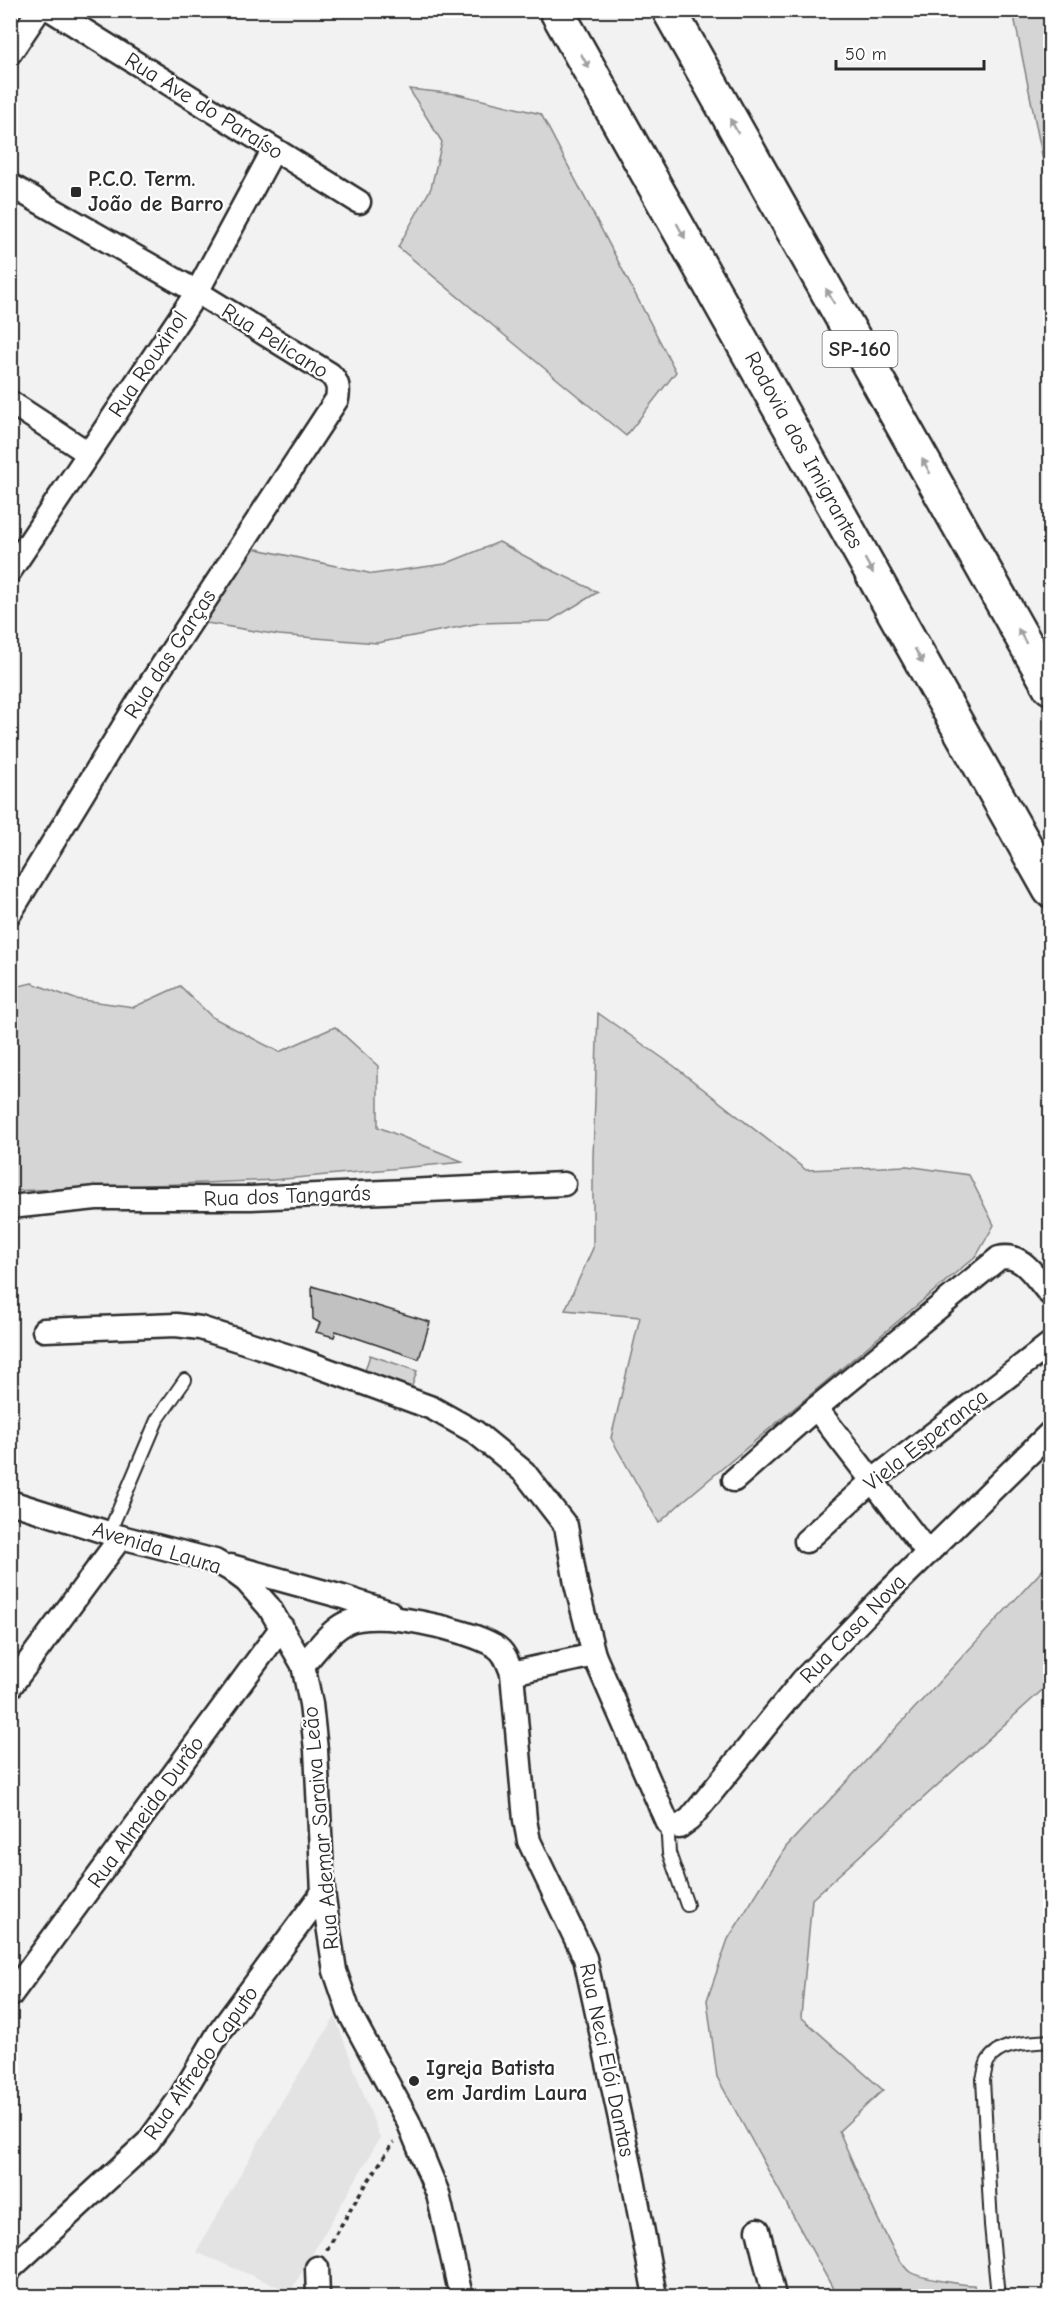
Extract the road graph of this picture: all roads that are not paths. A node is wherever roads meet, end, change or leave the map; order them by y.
1 (39, 10) edge
2 (51, 10) edge
3 (556, 10) edge
4 (669, 10) edge
5 (10, 53) edge
6 (274, 149) junction
7 (10, 185) edge
8 (359, 202) dead end
9 (197, 292) junction
10 (337, 399) joint
11 (10, 402) edge
12 (88, 453) junction
13 (10, 571) edge
14 (1050, 687) edge
15 (1050, 890) edge
16 (10, 913) edge
17 (564, 1184) dead end
18 (10, 1207) edge
19 (1050, 1294) edge
20 (44, 1330) dead end
21 (1050, 1344) edge
22 (185, 1380) dead end
23 (816, 1408) junction
24 (1050, 1433) edge
25 (734, 1480) dead end
26 (872, 1481) junction
27 (10, 1502) edge
28 (115, 1535) junction
29 (806, 1541) dead end
30 (928, 1553) junction
31 (215, 1561) junction
32 (413, 1620) junction
33 (282, 1627) junction
34 (594, 1655) junction
35 (303, 1665) junction
36 (508, 1665) junction
37 (10, 1687) edge
38 (667, 1822) junction
39 (323, 1892) junction
40 (687, 1905) dead end
41 (10, 1996) edge
42 (1050, 2041) edge
43 (758, 2230) dead end
44 (317, 2268) road end
45 (10, 2269) edge
46 (318, 2296) edge
47 (461, 2296) edge
48 (656, 2296) edge
49 (774, 2296) edge
50 (998, 2296) edge

1 - 5 street
2 - 6 street, Rua Ave do Paraíso
3 -> 15 highway, Rodovia dos Imigrantes
14 -> 4 highway, SP-160
6 - 8 street, Rua Ave do Paraíso
6 - 9 street, Rua Rouxinol
7 - 9 street, Rua Pelicano
9 - 10 street, Rua Pelicano
9 - 12 street, Rua Rouxinol
10 - 16 street, Rua das Garças
11 - 12 street
12 - 13 street, Rua Rouxinol
17 - 18 street, Rua dos Tangarás
19 - 23 street
20 - 34 street
21 - 26 street, Viela Esperança
22 - 28 lane
23 - 25 street
23 - 26 street
24 - 30 street, Rua Casa Nova
26 - 29 street, Viela Esperança
26 - 30 street
27 - 28 street, Avenida Laura
28 - 31 street, Avenida Laura
28 - 37 street
30 - 38 street, Rua Casa Nova
31 - 32 street
31 - 33 street, Avenida Laura
32 - 35 street
32 - 36 street
33 - 35 street, Rua Ademar Saraiva Leão
33 - 41 street, Rua Almeida Durão
34 - 36 street
34 - 38 street
35 - 39 street, Rua Ademar Saraiva Leão
36 - 48 street, Rua Neci Elói Dantas
38 - 40 lane
39 - 45 street, Rua Alfredo Caputo
39 - 47 street, Rua Ademar Saraiva Leão
42 - 50 lane
43 - 49 street
44 - 46 street

